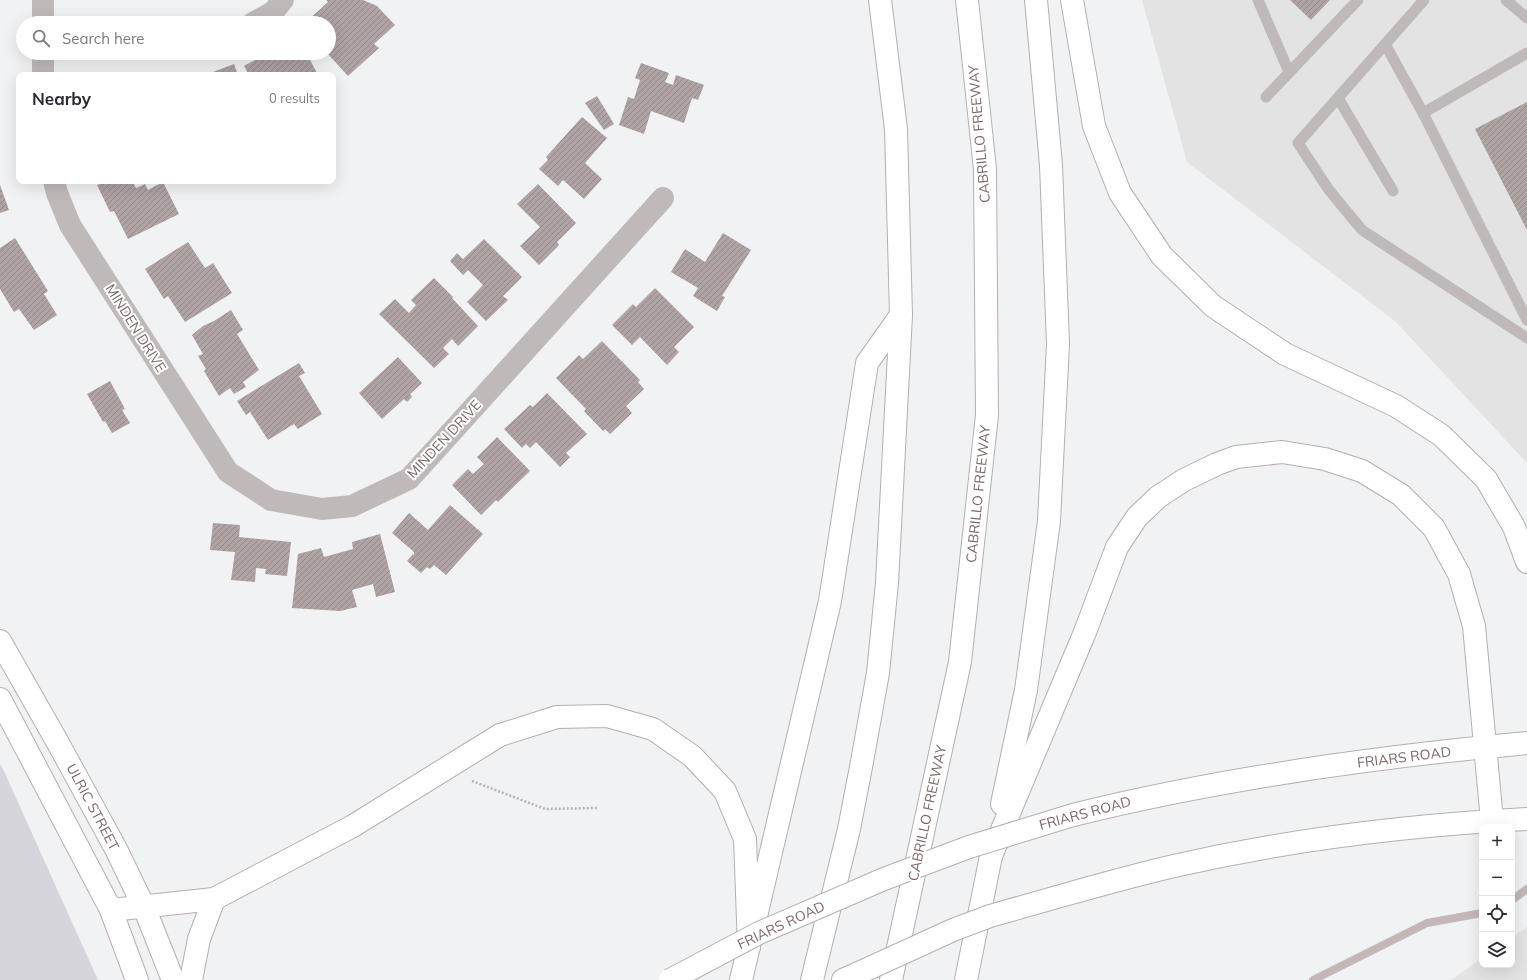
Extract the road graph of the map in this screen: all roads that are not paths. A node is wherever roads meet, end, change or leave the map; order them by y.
1 (43, 0) edge
2 (283, 0) edge
3 (880, 0) edge
4 (967, 0) edge
5 (1036, 0) edge
6 (1072, 0) edge
7 (1258, 0) edge
8 (1358, 0) edge
9 (1424, 0) edge
10 (1506, 0) edge
11 (43, 16) edge
12 (266, 16) edge
13 (1527, 18) edge
14 (1385, 44) junction
15 (1527, 53) edge
16 (43, 60) edge
17 (43, 72) edge
18 (1289, 72) junction
19 (1266, 97) dead end
20 (1338, 98) junction
21 (1423, 113) junction
22 (55, 184) edge
23 (1392, 191) dead end
24 (663, 198) dead end
25 (901, 314) junction
26 (1527, 320) edge
27 (1527, 338) edge
28 (1527, 562) edge
29 (0, 641) edge
30 (0, 699) edge
31 (1527, 743) edge
32 (1485, 747) junction
33 (1527, 819) edge
34 (1492, 821) junction
35 (991, 856) junction
36 (214, 899) junction
37 (144, 907) junction
38 (111, 910) junction
39 (749, 947) junction
40 (137, 980) edge
41 (173, 980) edge
42 (191, 980) edge
43 (670, 980) edge
44 (740, 980) edge
45 (812, 980) edge
46 (842, 980) edge
47 (891, 980) edge
48 (966, 980) edge

1 - 11 street
2 - 12 street
3 - 25 main road
4 - 47 main road, CABRILLO FREEWAY
5 - 35 main road
6 - 28 main road
7 - 18 lane
8 - 18 lane
9 - 14 lane
10 - 13 lane
14 - 20 lane
14 - 21 lane
15 - 21 lane
16 - 17 street
18 - 19 lane
20 - 23 lane
20 - 27 lane
21 - 26 lane
22 - 24 street, MINDEN DRIVE
25 - 39 main road
25 - 45 main road
29 - 37 main road, ULRIC STREET
30 - 38 main road
31 - 32 main road, FRIARS ROAD
32 - 34 main road
32 - 35 main road
32 - 43 main road, FRIARS ROAD, bridge
33 - 34 main road
34 - 46 main road, bridge
35 - 48 main road
36 - 37 main road
36 - 39 main road
36 - 42 main road
37 - 38 main road
37 - 41 main road, ULRIC STREET
38 - 40 main road
39 - 44 main road

